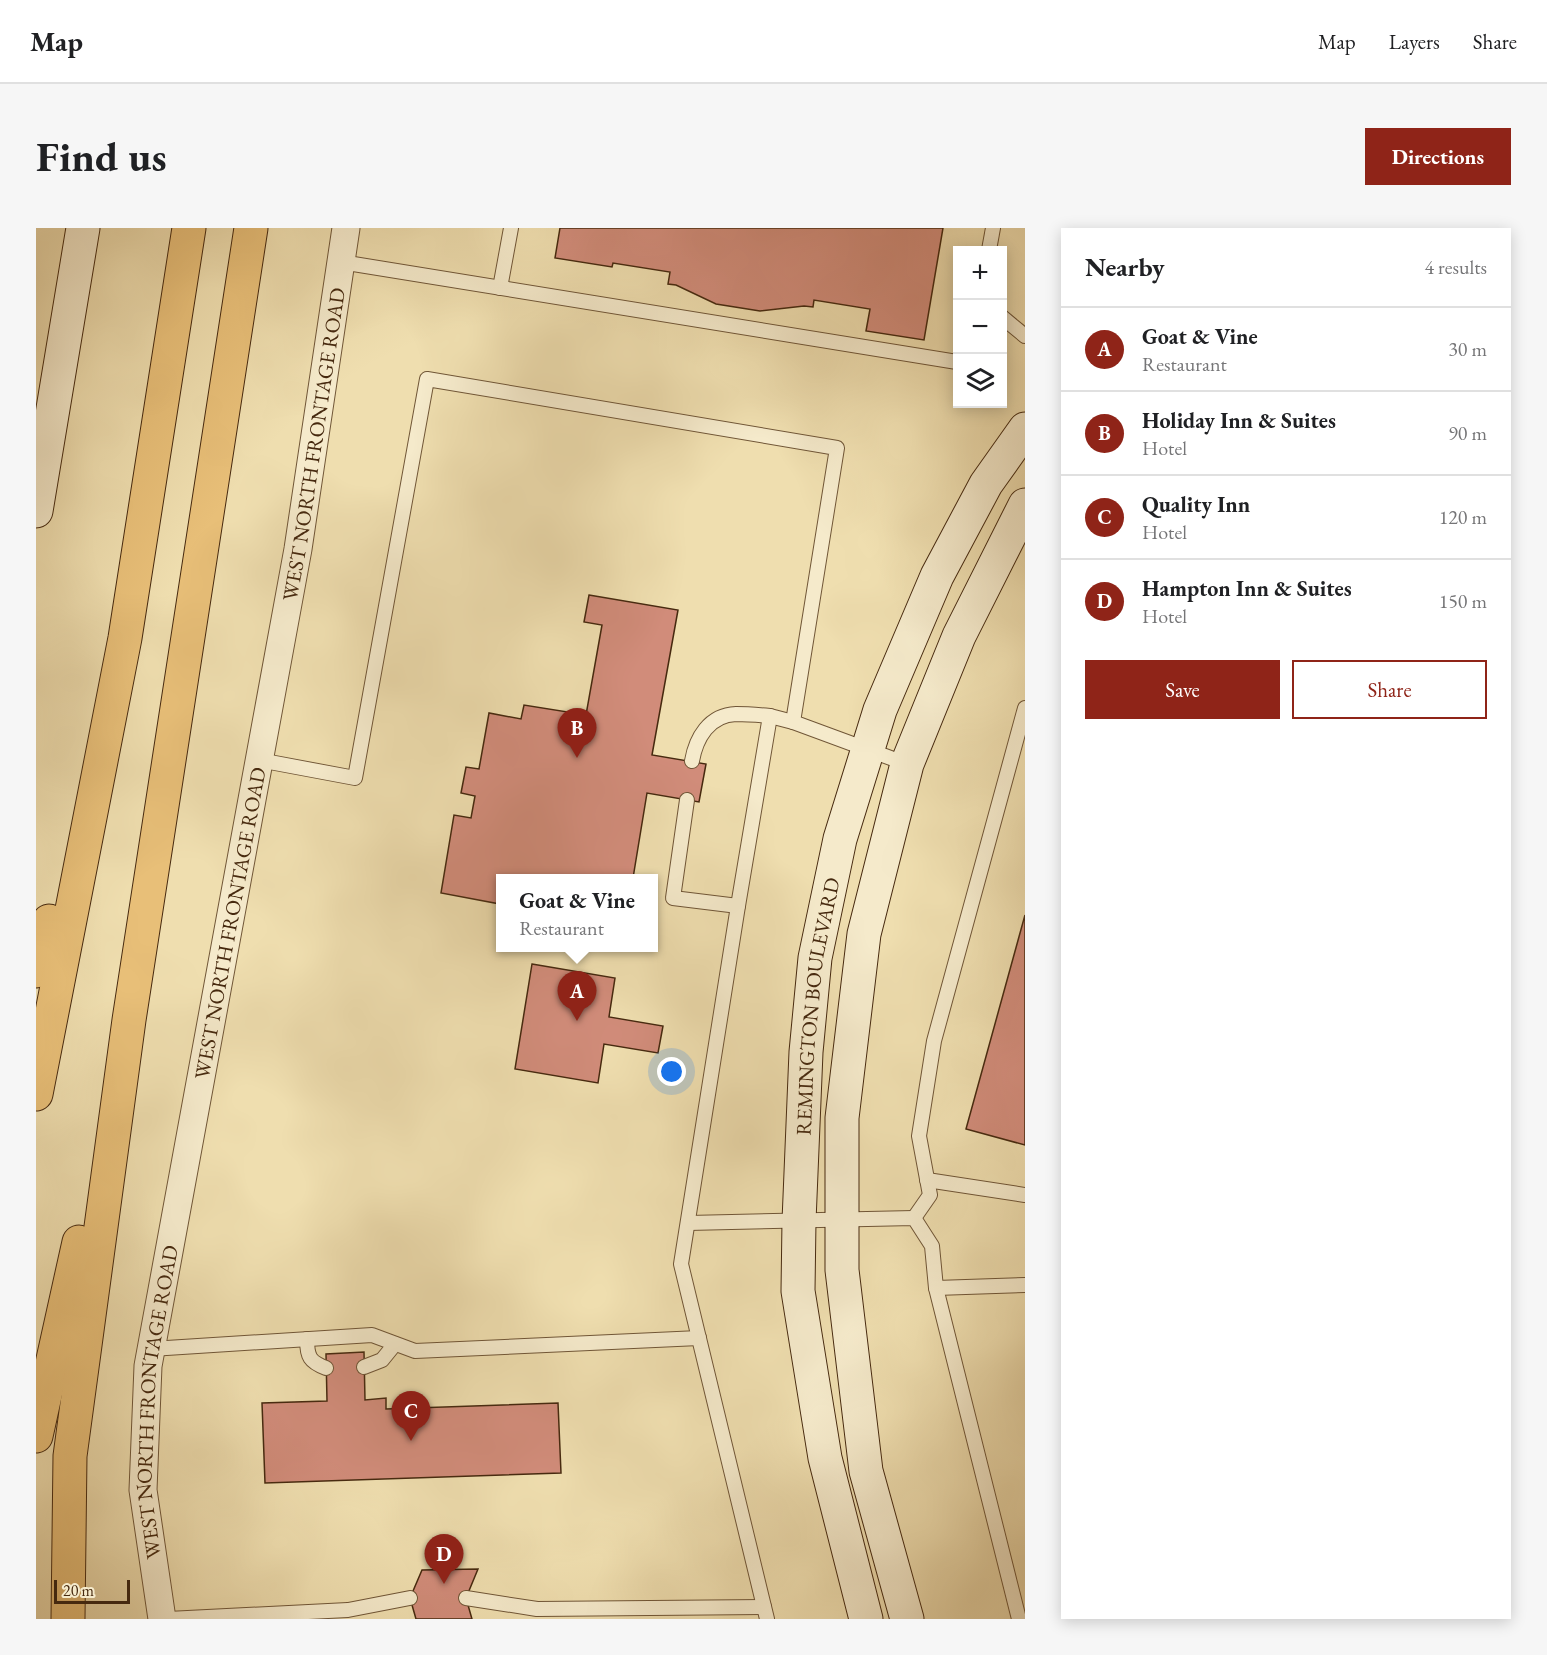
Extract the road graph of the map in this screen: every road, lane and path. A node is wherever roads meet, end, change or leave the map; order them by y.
1 (83, 228) edge
2 (189, 228) edge
3 (251, 228) edge
4 (346, 228) edge
5 (511, 228) edge
6 (993, 228) edge
7 (990, 246) edge
8 (341, 262) junction
9 (500, 288) junction
10 (1007, 321) edge
11 (1025, 336) edge
12 (953, 361) edge
13 (1025, 429) edge
14 (1025, 505) edge
15 (36, 511) edge
16 (125, 638) junction
17 (1025, 708) edge
18 (770, 716) junction
19 (793, 722) junction
20 (868, 749) junction
21 (259, 760) junction
22 (692, 761) dead end
23 (907, 764) junction
24 (687, 800) dead end
25 (738, 906) junction
26 (36, 971) edge
27 (129, 1020) junction
28 (36, 1094) edge
29 (927, 1180) junction
30 (1025, 1195) edge
31 (914, 1218) junction
32 (842, 1220) junction
33 (799, 1221) junction
34 (688, 1222) junction
35 (1025, 1285) edge
36 (936, 1288) junction
37 (699, 1338) junction
38 (307, 1339) junction
39 (395, 1344) junction
40 (151, 1349) junction
41 (364, 1367) dead end
42 (326, 1368) dead end
43 (36, 1436) edge
44 (410, 1598) dead end
45 (466, 1598) dead end
46 (765, 1613) edge
47 (68, 1619) edge
48 (162, 1619) edge
49 (168, 1619) edge
50 (866, 1619) edge
51 (907, 1619) edge
52 (1019, 1619) edge

1 - 15 street
2 - 16 highway
3 - 27 highway
4 - 8 street, WEST NORTH FRONTAGE ROAD
5 - 9 lane
6 - 7 lane
8 - 9 lane
8 - 21 street, WEST NORTH FRONTAGE ROAD
9 - 12 lane
10 - 11 lane
13 - 20 street, REMINGTON BOULEVARD
14 - 23 street, REMINGTON BOULEVARD
16 - 26 highway
16 - 28 highway
17 - 29 lane
18 - 19 lane
18 - 22 lane
18 - 25 lane
19 - 20 lane
19 - 21 lane
20 - 23 lane
20 - 33 street, REMINGTON BOULEVARD
21 - 40 street, WEST NORTH FRONTAGE ROAD
23 - 32 street, REMINGTON BOULEVARD
24 - 25 lane
25 - 34 lane
27 - 43 highway
27 - 47 highway
29 - 30 lane
29 - 31 lane
31 - 32 lane
31 - 36 lane
32 - 33 lane
32 - 51 street, REMINGTON BOULEVARD
33 - 34 lane
33 - 50 street, REMINGTON BOULEVARD
34 - 37 lane
35 - 36 lane
36 - 52 lane
37 - 39 lane
37 - 46 lane
38 - 39 lane
38 - 40 lane
38 - 42 lane
39 - 41 lane
40 - 48 street, WEST NORTH FRONTAGE ROAD
44 - 49 lane
45 - 46 lane

